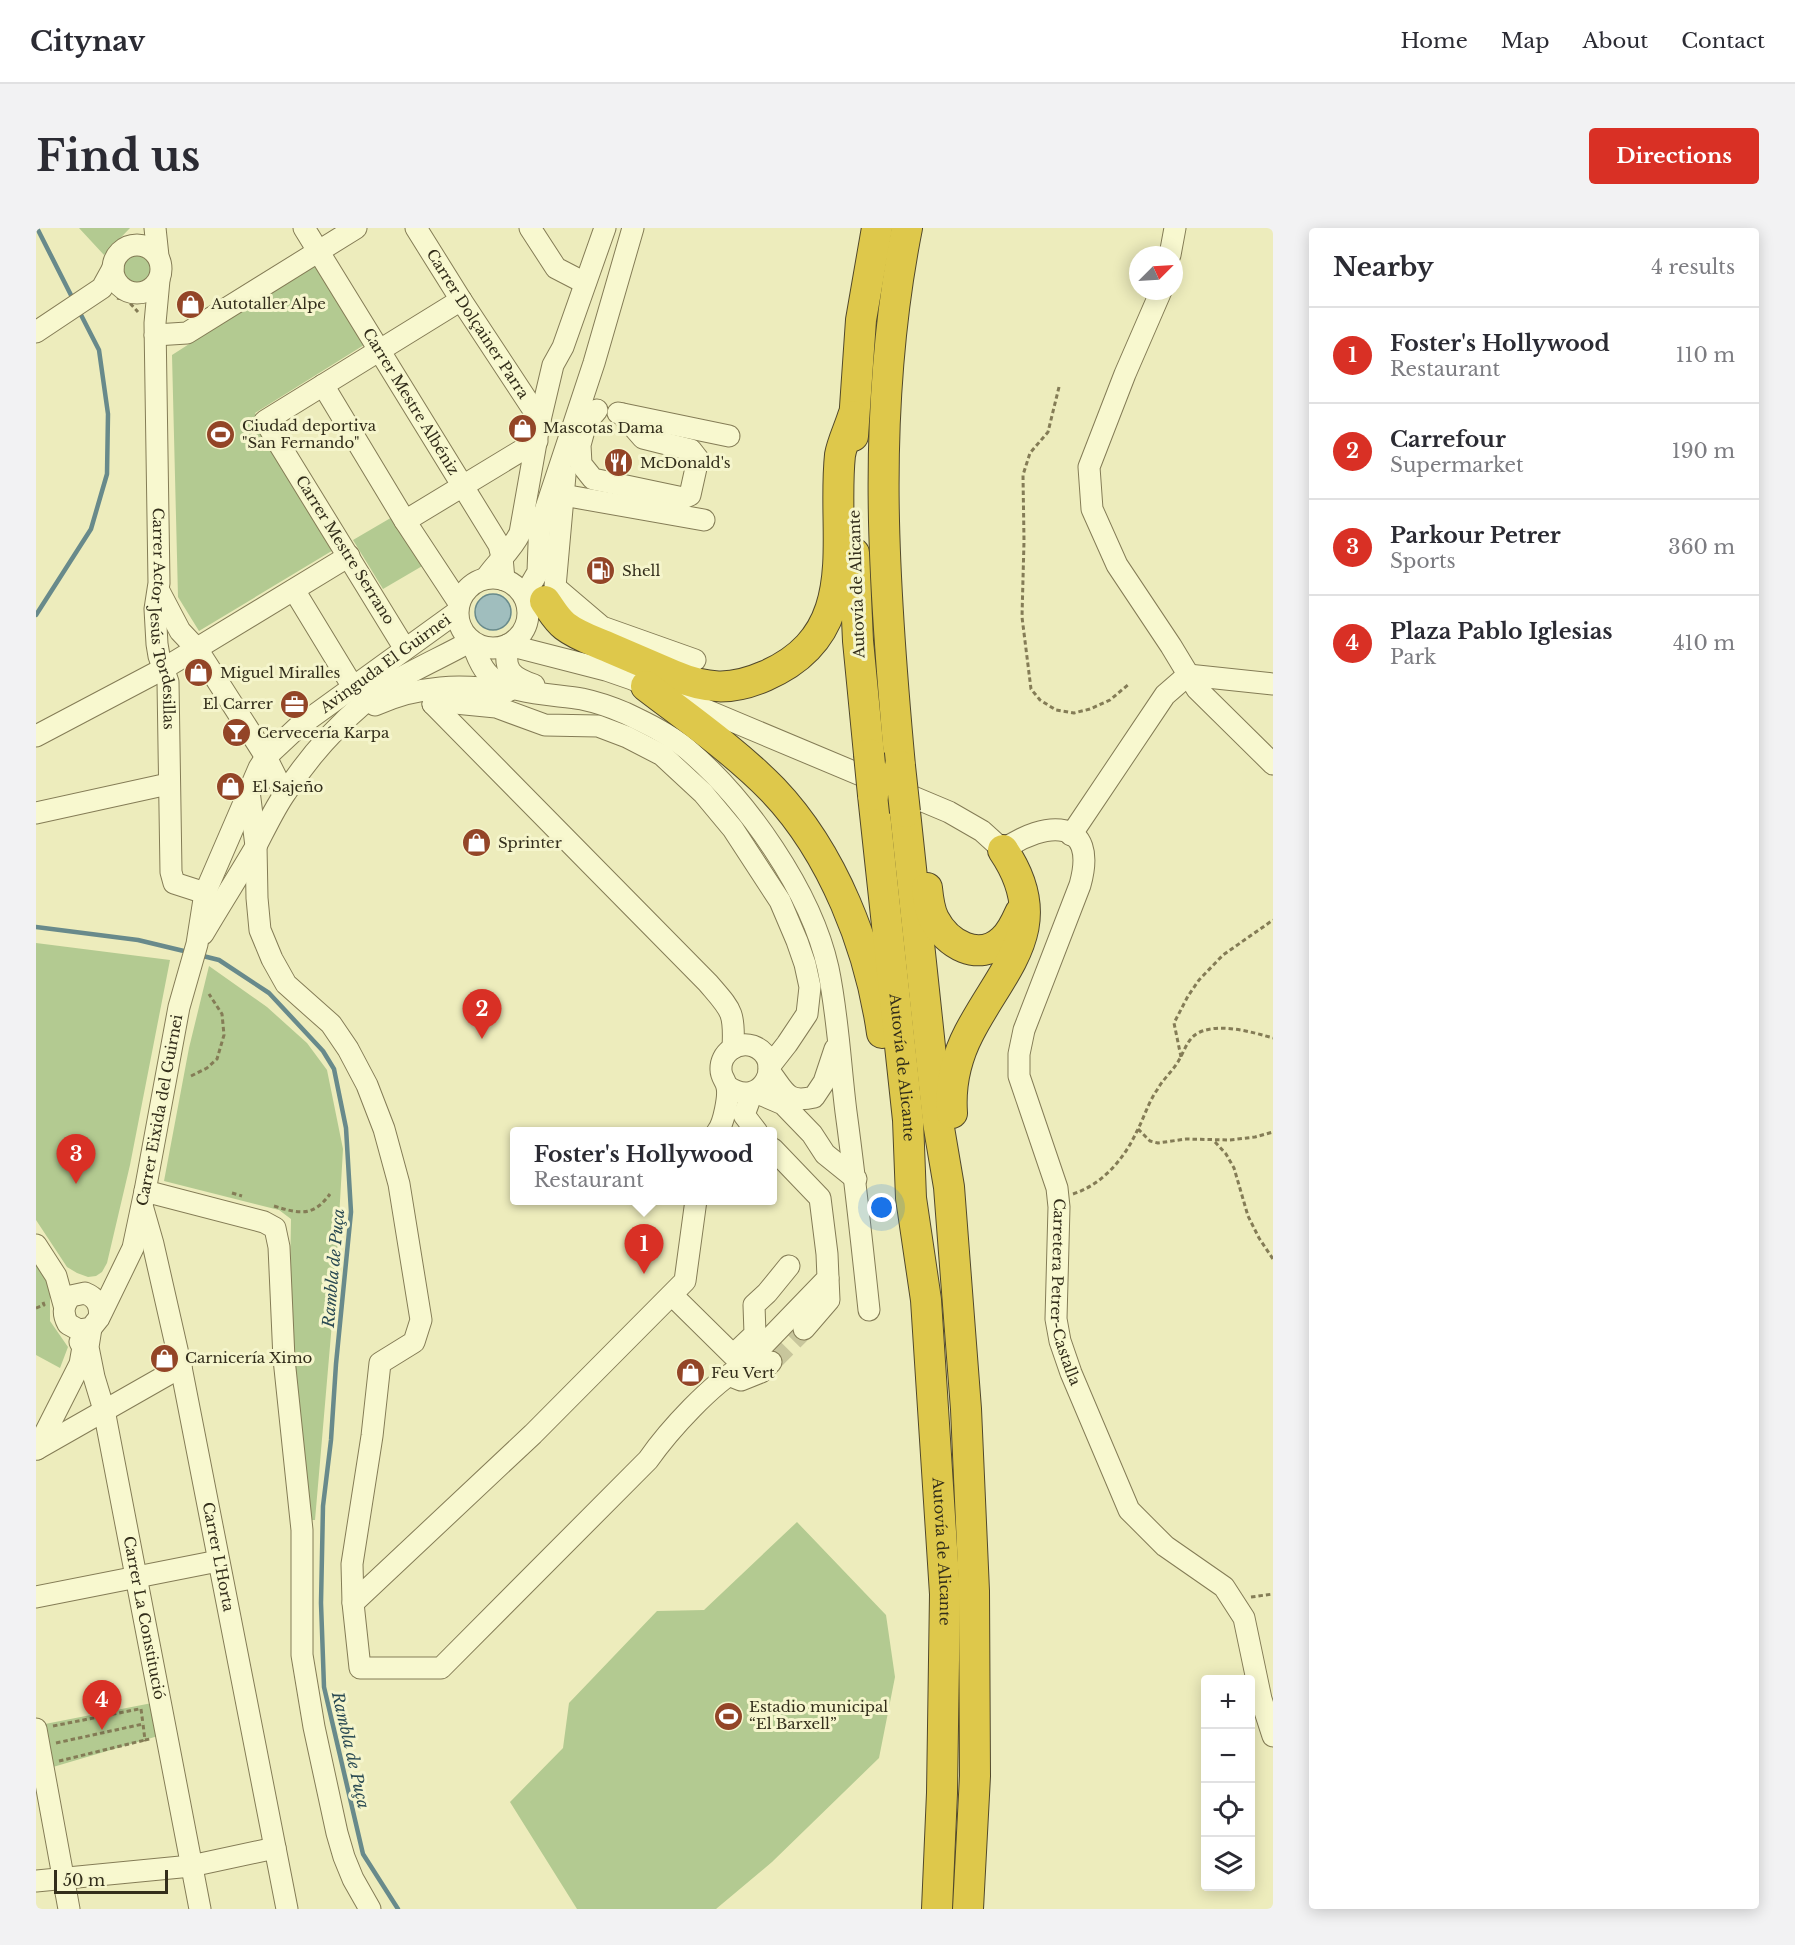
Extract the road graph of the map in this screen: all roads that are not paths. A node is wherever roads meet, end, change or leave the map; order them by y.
1 (142, 228) edge
2 (155, 228) edge
3 (304, 228) edge
4 (356, 228) edge
5 (416, 228) edge
6 (530, 228) edge
7 (605, 228) edge
8 (633, 228) edge
9 (877, 228) edge
10 (907, 228) edge
11 (1175, 228) edge
12 (126, 246) junction
13 (1172, 246) edge
14 (318, 252) junction
15 (158, 256) junction
16 (159, 280) junction
17 (585, 283) junction
18 (113, 292) junction
19 (461, 300) junction
20 (1157, 300) edge
21 (149, 324) junction
22 (36, 332) edge
23 (564, 348) junction
24 (379, 351) junction
25 (323, 385) junction
26 (588, 408) junction
27 (622, 414) junction
28 (853, 416) junction
29 (540, 420) junction
30 (729, 436) dead end
31 (537, 441) junction
32 (566, 476) junction
33 (462, 486) junction
34 (704, 520) dead end
35 (405, 521) junction
36 (539, 529) junction
37 (349, 556) junction
38 (502, 556) junction
39 (495, 579) junction
40 (294, 590) junction
41 (159, 591) junction
42 (536, 599) junction
43 (458, 607) junction
44 (471, 641) junction
45 (508, 645) junction
46 (197, 649) junction
47 (405, 649) junction
48 (542, 654) junction
49 (695, 660) dead end
50 (163, 669) junction
51 (606, 670) junction
52 (1188, 675) junction
53 (1273, 684) edge
54 (646, 686) junction
55 (353, 687) junction
56 (533, 689) junction
57 (350, 717) junction
58 (36, 736) edge
59 (266, 757) junction
60 (1273, 764) edge
61 (168, 784) junction
62 (249, 791) junction
63 (284, 793) junction
64 (36, 813) edge
65 (905, 813) junction
66 (1071, 835) junction
67 (256, 846) junction
68 (1003, 850) junction
69 (205, 893) junction
70 (1023, 901) junction
71 (215, 913) junction
72 (260, 930) junction
73 (197, 944) junction
74 (837, 1040) junction
75 (733, 1048) junction
76 (769, 1069) junction
77 (727, 1086) junction
78 (753, 1092) junction
79 (818, 1102) junction
80 (847, 1119) junction
81 (751, 1123) edge
82 (720, 1125) edge
83 (812, 1134) junction
84 (777, 1153) edge
85 (856, 1179) junction
86 (949, 1187) junction
87 (144, 1198) junction
88 (911, 1198) junction
89 (695, 1205) edge
90 (36, 1245) edge
91 (789, 1266) dead end
92 (56, 1276) junction
93 (119, 1276) junction
94 (828, 1278) junction
95 (84, 1293) junction
96 (767, 1293) junction
97 (672, 1295) junction
98 (54, 1305) junction
99 (869, 1310) dead end
100 (88, 1324) junction
101 (804, 1329) tunnel mouth
102 (772, 1335) junction
103 (771, 1362) tunnel mouth
104 (735, 1365) junction
105 (180, 1367) junction
106 (104, 1410) junction
107 (36, 1449) edge
108 (218, 1561) junction
109 (137, 1577) junction
110 (36, 1597) edge
111 (353, 1603) junction
112 (1273, 1736) edge
113 (39, 1742) edge
114 (275, 1848) junction
115 (191, 1866) junction
116 (64, 1879) junction
117 (36, 1881) edge
118 (69, 1909) edge
119 (200, 1909) edge
120 (287, 1909) edge
121 (370, 1909) edge
122 (937, 1909) edge
123 (968, 1909) edge

1 - 12 street
2 - 15 street
3 - 14 street, Carrer Mestre Albéniz
4 - 14 street
5 - 19 street, Carrer Dolçainer Parra
6 - 17 street
7 - 17 street
8 - 26 street
9 - 28 highway, Autovía de Alicante
10 - 65 highway, Autovía de Alicante, bridge
11 - 13 street
12 - 15 street
12 - 18 street
14 - 21 street
14 - 24 street, Carrer Mestre Albéniz
15 - 16 street
16 - 18 street
16 - 21 street, Carrer Actor Jesús Tordesillas
17 - 23 street
18 - 21 street
18 - 22 street
19 - 24 street
19 - 29 street, Carrer Dolçainer Parra
20 - 52 street
21 - 41 street, Carrer Actor Jesús Tordesillas
23 - 29 street
23 - 36 street
24 - 25 street
24 - 33 street, Carrer Mestre Albéniz
25 - 35 street
25 - 37 street, Carrer Mestre Serrano
26 - 27 street
26 - 32 street
26 - 32 street
27 - 30 street
27 - 32 street
28 - 42 highway
28 - 88 highway, Autovía de Alicante, bridge
29 - 31 street
31 - 33 street
31 - 38 street
32 - 34 street
32 - 36 street
32 - 42 street
33 - 35 street
33 - 38 street, Carrer Mestre Albéniz
35 - 43 street
36 - 42 street
37 - 40 street
37 - 47 street, Carrer Mestre Serrano
38 - 39 street
39 - 42 street
39 - 43 street
40 - 46 street
40 - 55 street
41 - 46 street
41 - 50 street, Carrer Actor Jesús Tordesillas
42 - 45 street
42 - 49 street
42 - 51 street
43 - 44 street
43 - 47 street, Avinguda El Guirnei
44 - 45 street
44 - 56 street
44 - 57 street, Avinguda El Guirnei
45 - 48 street
45 - 56 street
46 - 50 street
46 - 59 street
47 - 55 street, Avinguda El Guirnei
48 - 51 street
48 - 56 street
50 - 58 street
50 - 61 street, Carrer Actor Jesús Tordesillas
51 - 54 street
52 - 53 street
52 - 60 street
52 - 66 street
54 - 68 street
54 - 88 highway
55 - 59 street, Avinguda El Guirnei
56 - 57 street
56 - 74 street
57 - 63 street, Avinguda El Guirnei
59 - 62 street, Avinguda El Guirnei
59 - 63 street
61 - 64 street
61 - 69 street, Carrer Actor Jesús Tordesillas
62 - 67 street
62 - 69 street, Avinguda El Guirnei
63 - 67 street, Avinguda El Guirnei
65 - 70 highway
65 - 86 highway, Autovía de Alicante
66 - 68 street
66 - 112 street, Carretera Petrer-Castalla
67 - 71 street, Avinguda El Guirnei
67 - 72 street
68 - 70 highway
69 - 73 street, Avinguda El Guirnei
70 - 86 highway
71 - 72 street
71 - 73 street, Avinguda El Guirnei
72 - 111 street
73 - 87 street, Carrer Eixida del Guirnei
74 - 79 street
74 - 80 street
75 - 76 street
75 - 76 street
75 - 77 street
76 - 78 street
76 - 79 street
77 - 78 street
77 - 82 street
78 - 81 street
78 - 83 street
79 - 80 street
79 - 83 street
80 - 83 street
80 - 85 street
81 - 82 street
83 - 85 street
84 - 94 street
85 - 99 street
86 - 123 highway, Autovía de Alicante
87 - 93 street, Carrer Eixida del Guirnei
87 - 105 street, Carrer L'Horta
87 - 121 street
88 - 122 highway, Autovía de Alicante
89 - 97 street
90 - 92 street
91 - 96 street
92 - 95 street
92 - 98 street
93 - 95 street
93 - 100 street, Carrer Eixida del Guirnei
94 - 101 street
94 - 102 street
95 - 98 street
95 - 100 street
96 - 102 street
96 - 104 street
97 - 104 street
97 - 111 street
98 - 100 street
100 - 106 street, Carrer La Constitució
100 - 107 street
102 - 104 street
103 - 104 street
104 - 111 street
105 - 106 street
105 - 108 street, Carrer L'Horta
106 - 107 street
106 - 109 street, Carrer La Constitució
108 - 109 street
108 - 114 street, Carrer L'Horta
109 - 110 street
109 - 115 street, Carrer La Constitució
113 - 116 street
114 - 115 street
114 - 120 street, Carrer L'Horta
115 - 116 street
115 - 119 street, Carrer La Constitució
116 - 117 street
116 - 118 street

